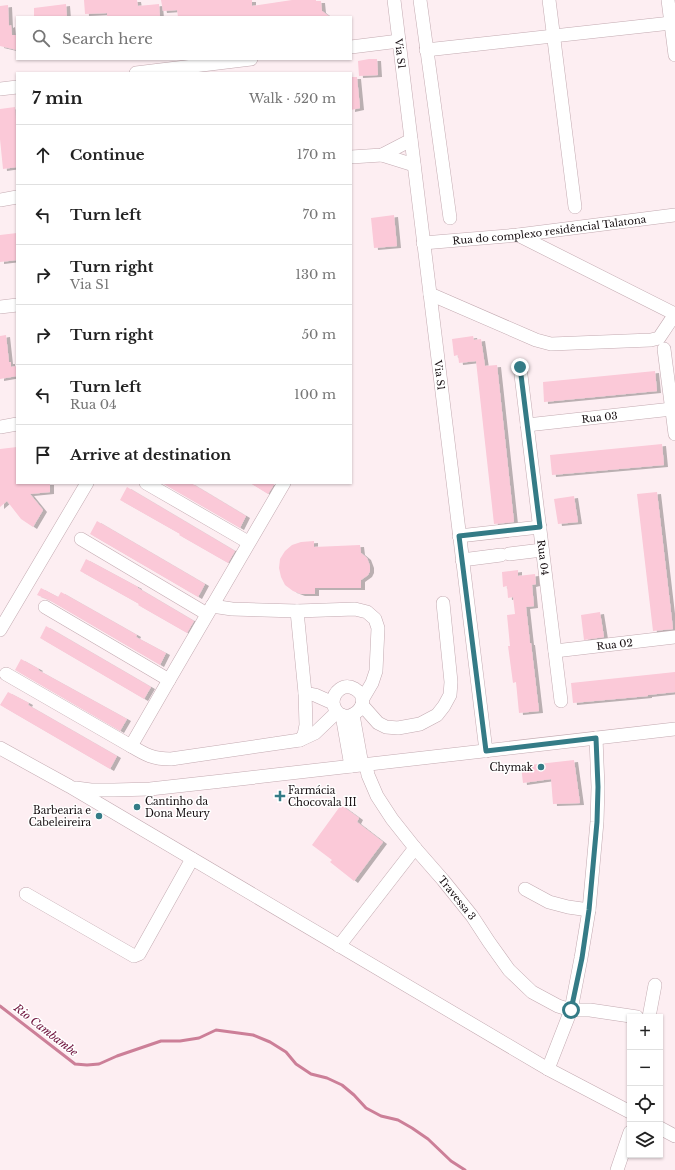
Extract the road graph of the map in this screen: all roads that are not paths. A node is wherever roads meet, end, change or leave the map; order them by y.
1 (394, 0) edge
2 (420, 0) edge
3 (549, 0) edge
4 (668, 0) edge
5 (671, 22) junction
6 (553, 36) junction
7 (399, 41) junction
8 (352, 47) edge
9 (426, 50) junction
10 (675, 55) edge
11 (243, 60) edge
12 (144, 72) edge
13 (16, 87) edge
14 (0, 90) edge
15 (411, 140) junction
16 (382, 154) junction
17 (352, 157) edge
18 (414, 165) junction
19 (16, 197) edge
20 (0, 200) edge
21 (575, 207) dead end
22 (675, 215) edge
23 (450, 218) dead end
24 (518, 235) junction
25 (423, 243) junction
26 (430, 294) junction
27 (16, 305) edge
28 (0, 307) edge
29 (675, 314) edge
30 (664, 349) dead end
31 (520, 367) dead end
32 (672, 409) junction
33 (16, 424) edge
34 (527, 425) junction
35 (0, 427) edge
36 (675, 434) edge
37 (86, 484) edge
38 (148, 484) edge
39 (283, 484) edge
40 (540, 527) junction
41 (459, 536) junction
42 (81, 540) dead end
43 (248, 542) junction
44 (542, 550) junction
45 (462, 560) junction
46 (442, 603) dead end
47 (45, 607) dead end
48 (210, 610) junction
49 (297, 611) junction
50 (0, 630) edge
51 (675, 637) edge
52 (555, 651) junction
53 (6, 674) dead end
54 (169, 680) junction
55 (305, 693) junction
56 (561, 701) dead end
57 (362, 702) junction
58 (341, 711) junction
59 (675, 729) edge
60 (596, 738) junction
61 (300, 740) junction
62 (131, 746) junction
63 (0, 748) edge
64 (486, 751) junction
65 (360, 765) junction
66 (69, 786) junction
67 (414, 848) junction
68 (192, 859) junction
69 (525, 889) dead end
70 (26, 894) dead end
71 (589, 910) junction
72 (338, 946) junction
73 (655, 985) dead end
74 (571, 1010) junction
75 (650, 1014) edge
76 (627, 1016) edge
77 (548, 1069) junction
78 (627, 1106) edge
79 (663, 1130) edge
80 (675, 1136) edge
81 (627, 1141) edge
82 (617, 1170) edge

1 - 7 street, Via S1
2 - 9 street
3 - 6 street
4 - 5 street
5 - 6 street
5 - 10 street
6 - 9 street
6 - 21 street
7 - 8 street
7 - 15 street, Via S1
9 - 23 street
11 - 12 street
13 - 14 street
15 - 16 street
15 - 18 street, Via S1
16 - 17 street
16 - 18 street
18 - 25 street, Via S1
19 - 20 street
22 - 24 street, Rua do complexo residêncial Talatona
24 - 25 street, Rua do complexo residêncial Talatona
24 - 29 street
25 - 26 street, Via S1
26 - 29 street
26 - 41 street, Via S1
27 - 28 street
30 - 32 street
31 - 34 street, Rua 04
32 - 34 street, Rua 03
32 - 36 street
33 - 35 street
34 - 40 street, Rua 04
37 - 50 street
38 - 43 street
39 - 43 street
40 - 41 street
40 - 44 street, Rua 04
41 - 45 street, Via S1
42 - 48 street
43 - 48 street
44 - 45 street
44 - 52 street, Rua 04
45 - 64 street, Via S1
46 - 57 street
47 - 54 street
48 - 49 street
48 - 54 street
49 - 55 street
49 - 57 street
51 - 52 street, Rua 02
52 - 56 street, Rua 04
53 - 62 street
54 - 62 street
55 - 58 street
55 - 61 street
57 - 58 street
57 - 58 street
58 - 61 street
58 - 65 street, Travessa 3
59 - 60 street
60 - 64 street
60 - 71 street
61 - 62 street
63 - 66 street
64 - 65 street
65 - 66 street
65 - 67 street, Travessa 3
66 - 68 street
67 - 72 street
67 - 74 street, Travessa 3
68 - 70 street
68 - 72 street
69 - 71 street
71 - 74 street
72 - 77 street
73 - 75 street
74 - 76 street
74 - 77 street
77 - 78 street
79 - 80 street
81 - 82 street

